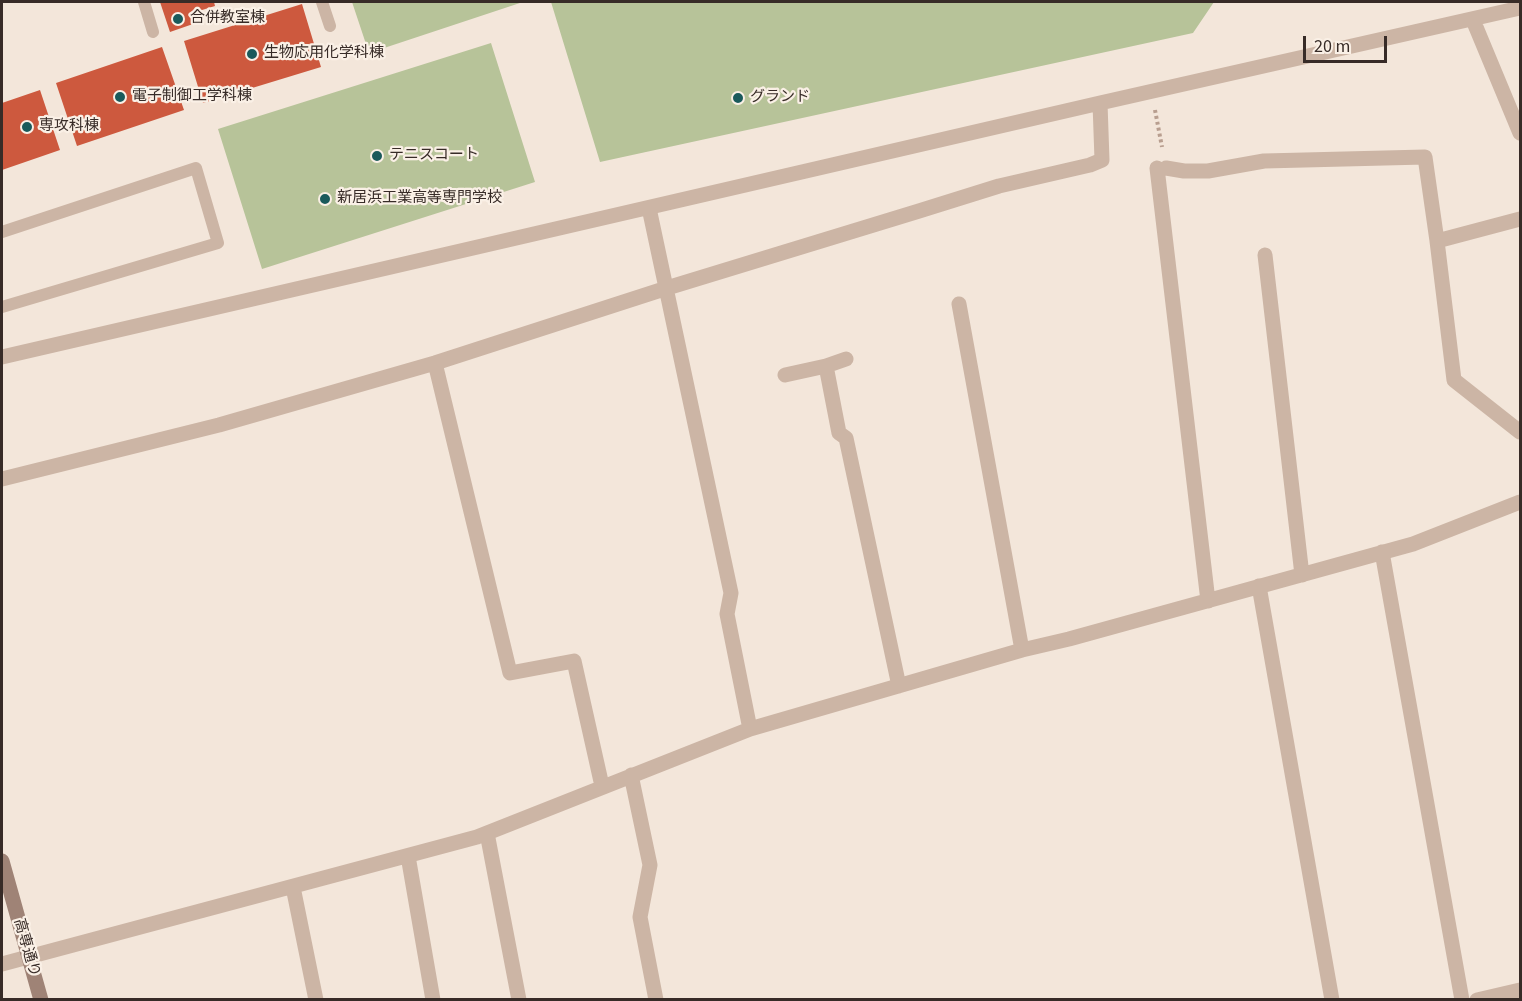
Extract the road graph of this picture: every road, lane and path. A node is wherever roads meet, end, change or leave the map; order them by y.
1 (144, 2) edge
2 (322, 2) edge
3 (1521, 8) edge
4 (1473, 20) junction
5 (330, 26) dead end
6 (153, 32) dead end
7 (1151, 92) junction
8 (1100, 103) junction
9 (1521, 133) edge
10 (1162, 168) junction
11 (649, 208) junction
12 (1521, 219) edge
13 (2, 232) edge
14 (1437, 241) junction
15 (1265, 255) dead end
16 (667, 288) junction
17 (959, 304) dead end
18 (2, 307) edge
19 (2, 357) edge
20 (846, 359) dead end
21 (435, 363) junction
22 (826, 366) junction
23 (785, 375) dead end
24 (1521, 432) edge
25 (2, 479) edge
26 (1521, 502) edge
27 (1382, 552) junction
28 (1302, 575) junction
29 (1259, 586) junction
30 (1209, 601) junction
31 (1022, 650) junction
32 (898, 686) junction
33 (750, 729) junction
34 (631, 775) junction
35 (602, 786) junction
36 (487, 833) junction
37 (408, 856) junction
38 (2, 861) edge
39 (293, 887) junction
40 (29, 957) junction
41 (2, 964) edge
42 (1521, 990) edge
43 (40, 999) edge
44 (316, 999) edge
45 (433, 999) edge
46 (519, 999) edge
47 (656, 999) edge
48 (1332, 999) edge
49 (1462, 999) edge
50 (1477, 999) edge

1 - 6 lane
2 - 5 lane
3 - 4 street
4 - 7 street
4 - 9 street
7 - 8 street
7 - 10 path
8 - 11 street
8 - 16 street
10 - 14 street
10 - 30 street
11 - 16 street
11 - 19 street
12 - 14 street
13 - 18 lane
14 - 24 street
15 - 28 street
16 - 21 street
16 - 33 street
17 - 31 street
20 - 22 street
21 - 25 street
21 - 35 street
22 - 23 street
22 - 32 street
26 - 27 street
27 - 28 street
27 - 49 street
28 - 29 street
29 - 30 street
29 - 48 street
30 - 31 street
31 - 32 street
32 - 33 street
33 - 34 street
34 - 35 street
34 - 47 street
35 - 36 street
36 - 37 street
36 - 46 street
37 - 39 street
37 - 45 street
38 - 40 street, 高専通り
39 - 40 street
39 - 44 street
40 - 41 street
40 - 43 street, 高専通り
42 - 50 street

